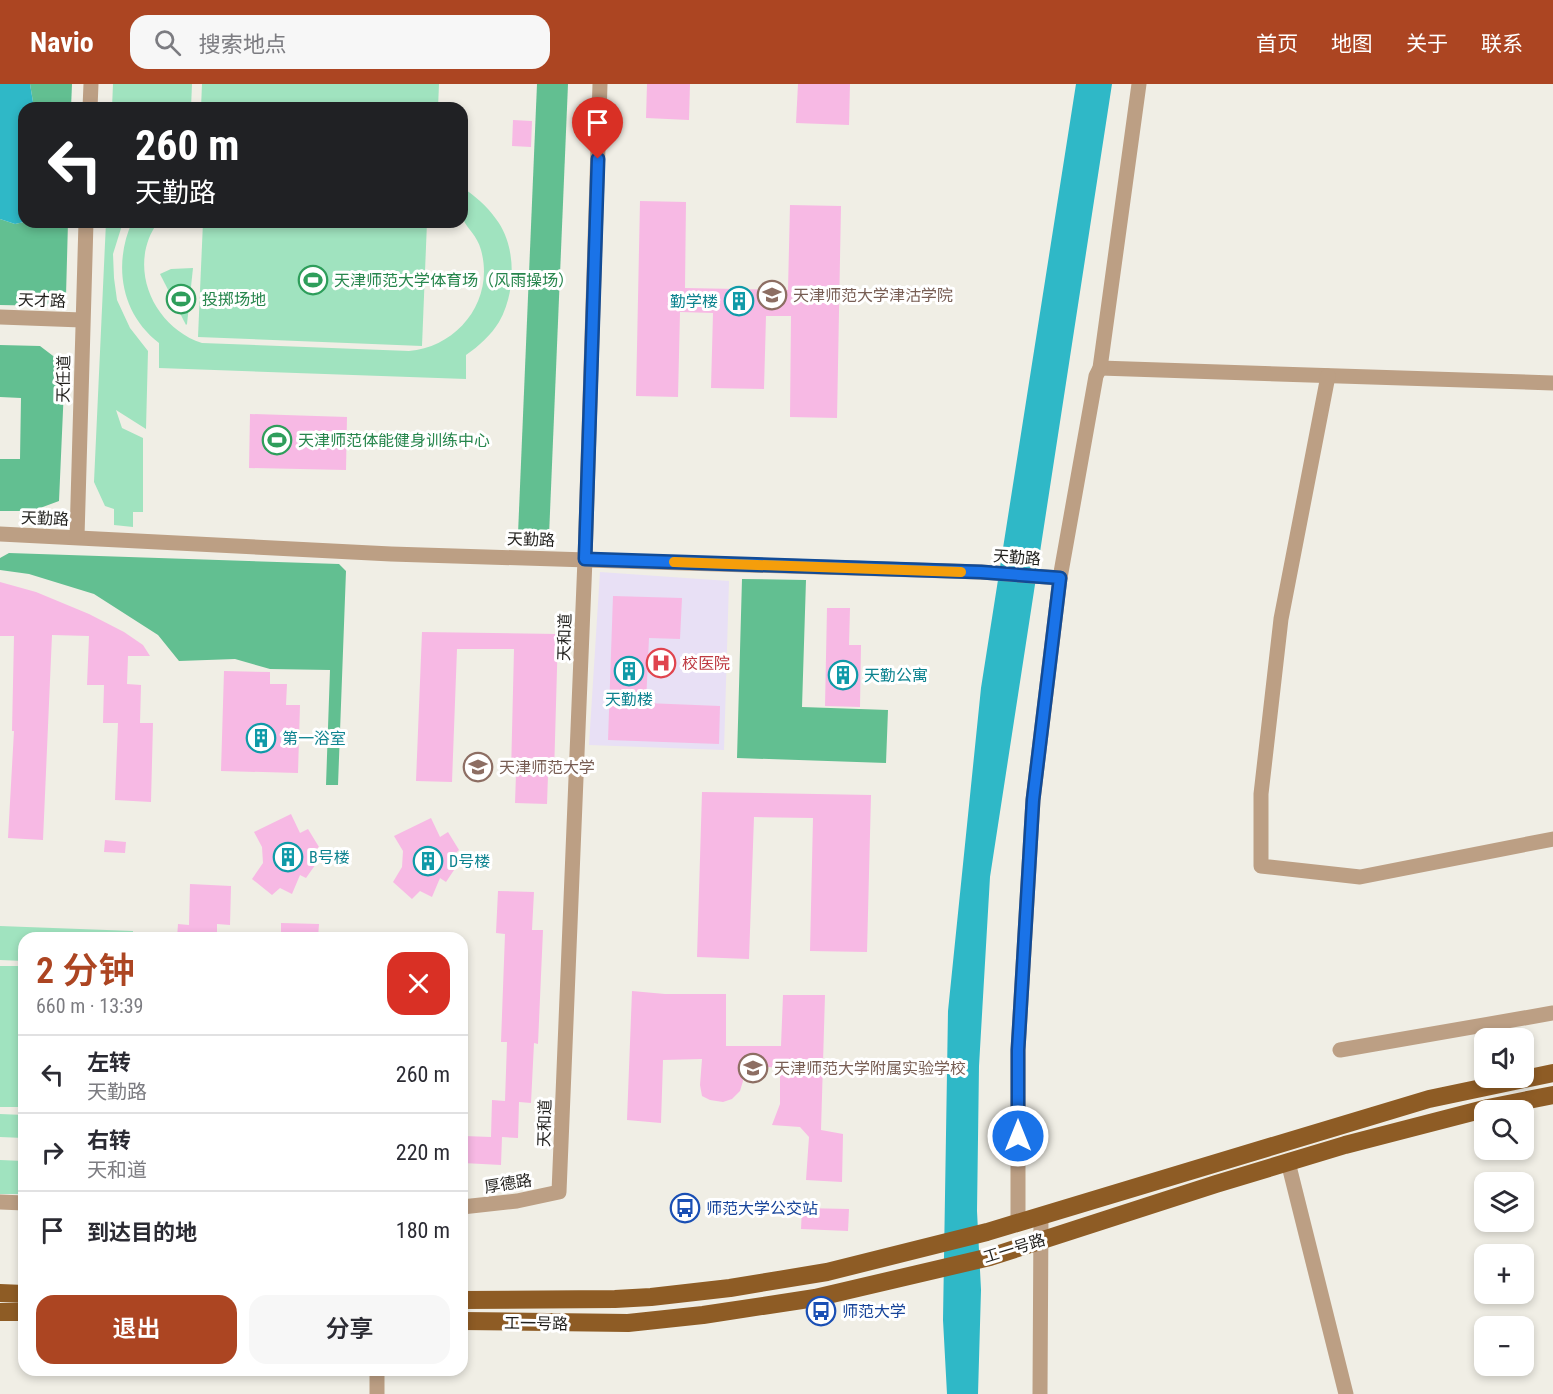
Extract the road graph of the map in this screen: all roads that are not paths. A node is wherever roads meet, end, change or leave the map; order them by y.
1 (91, 84) edge
2 (600, 84) edge
3 (1139, 84) edge
4 (90, 102) edge
5 (86, 228) edge
6 (0, 317) edge
7 (82, 320) junction
8 (1100, 368) junction
9 (1328, 376) junction
10 (1553, 383) edge
11 (0, 534) edge
12 (77, 537) junction
13 (585, 559) junction
14 (1060, 578) junction
15 (1553, 840) edge
16 (1553, 1013) edge
17 (1340, 1050) dead end
18 (1553, 1073) edge
19 (1553, 1095) edge
20 (1287, 1162) junction
21 (559, 1192) joint
22 (0, 1202) edge
23 (18, 1203) edge
24 (468, 1206) edge
25 (1041, 1215) junction
26 (1018, 1222) junction
27 (1041, 1240) junction
28 (0, 1293) edge
29 (18, 1294) edge
30 (468, 1300) edge
31 (0, 1312) edge
32 (18, 1312) edge
33 (468, 1321) edge
34 (378, 1376) edge
35 (376, 1394) edge
36 (1040, 1394) edge
37 (1346, 1394) edge

1 - 4 street
2 - 13 street, 天和道
3 - 8 street
5 - 7 street, 天任道
6 - 7 street, 天才路
7 - 12 street, 天任道
8 - 9 street
8 - 14 street
9 - 10 street
9 - 15 street
11 - 12 street, 天勤路
12 - 13 street, 天勤路
13 - 14 street, 天勤路
13 - 21 street, 天和道
14 - 26 street
16 - 17 street
18 - 25 main road, 工一号路
19 - 20 main road, 工一号路
20 - 27 main road, 工一号路
20 - 37 street
21 - 24 street, 厚德路
22 - 23 street
25 - 26 main road, 工一号路
25 - 27 street
26 - 30 main road, 工一号路
27 - 33 main road, 工一号路
27 - 36 street
28 - 29 main road
31 - 32 main road
34 - 35 street

